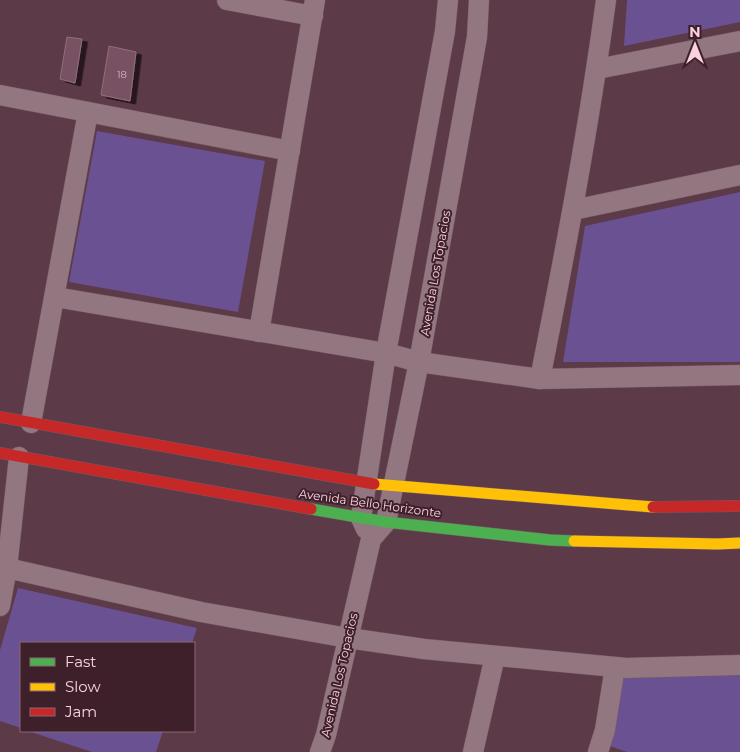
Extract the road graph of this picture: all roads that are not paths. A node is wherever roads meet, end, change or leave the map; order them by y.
1 (227, 0) edge
2 (448, 0) edge
3 (479, 0) edge
4 (606, 0) edge
5 (314, 8) edge
6 (445, 31) junction
7 (476, 37) junction
8 (740, 40) edge
9 (597, 69) junction
10 (0, 95) edge
11 (88, 112) junction
12 (290, 151) junction
13 (740, 175) edge
14 (573, 210) junction
15 (55, 297) junction
16 (259, 332) junction
17 (386, 353) junction
18 (419, 362) junction
19 (740, 375) edge
20 (540, 380) junction
21 (0, 418) edge
22 (30, 423) junction
23 (10, 455) edge
24 (367, 483) junction
25 (393, 486) junction
26 (740, 506) edge
27 (361, 518) junction
28 (386, 522) junction
29 (371, 539) junction
30 (740, 543) edge
31 (7, 568) junction
32 (0, 606) edge
33 (348, 638) junction
34 (495, 656) junction
35 (740, 664) edge
36 (615, 667) junction
37 (320, 752) edge
38 (473, 752) edge
39 (598, 752) edge

1 - 5 street
2 - 6 street
3 - 7 street, Avenida Los Topacios
4 - 9 street
5 - 12 street
6 - 7 street
6 - 17 street
7 - 18 street, Avenida Los Topacios
8 - 9 street
9 - 14 street
10 - 11 street
11 - 12 street
11 - 15 street
12 - 16 street
13 - 14 street
14 - 20 street
15 - 16 street
15 - 22 street
16 - 17 street
17 - 18 street
17 - 24 street
18 - 20 street
18 - 25 street, Avenida Los Topacios
19 - 20 street
21 - 22 street, Avenida Bello Horizonte
22 - 24 street, Avenida Bello Horizonte
23 - 27 street, Avenida Bello Horizonte
23 - 31 street
24 - 25 street, Avenida Bello Horizonte
24 - 27 street
25 - 26 street, Avenida Bello Horizonte
25 - 28 street, Avenida Los Topacios
27 - 28 street, Avenida Bello Horizonte
27 - 29 street
28 - 29 street, Avenida Los Topacios
28 - 30 street, Avenida Bello Horizonte
29 - 33 street, Avenida Los Topacios
31 - 32 street
31 - 33 street
33 - 34 street
33 - 37 street, Avenida Los Topacios
34 - 36 street
34 - 38 street
35 - 36 street
36 - 39 street

